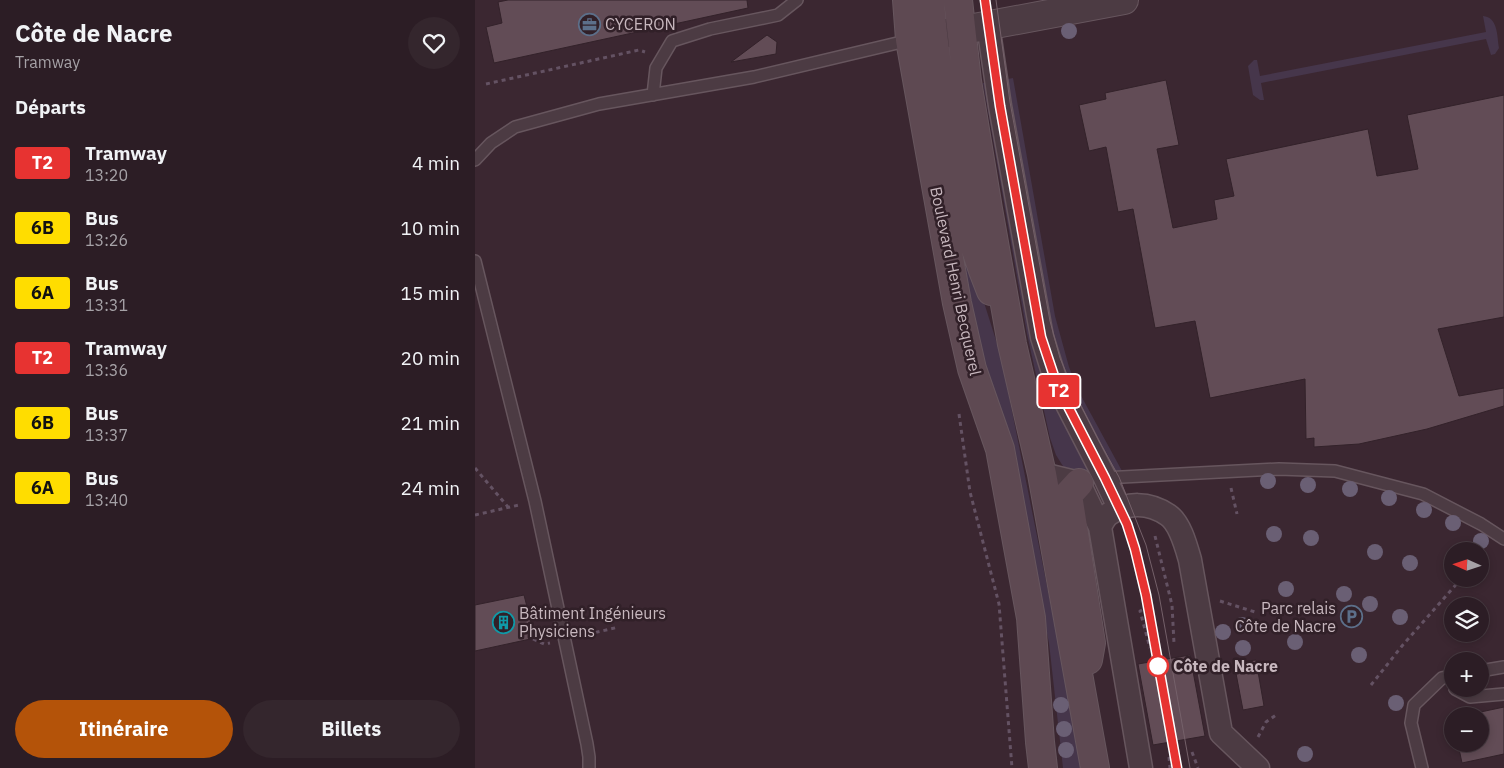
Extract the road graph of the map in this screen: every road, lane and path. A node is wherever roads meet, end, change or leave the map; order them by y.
1 (797, 0) edge
2 (907, 0) edge
3 (930, 0) edge
4 (958, 0) edge
5 (1124, 0) edge
6 (988, 25) junction
7 (961, 30) junction
8 (921, 38) junction
9 (663, 56) junction
10 (487, 84) dead end
11 (653, 95) junction
12 (475, 160) edge
13 (475, 261) edge
14 (1012, 344) junction
15 (475, 468) edge
16 (1042, 474) junction
17 (1105, 478) junction
18 (1079, 483) junction
19 (1230, 486) dead end
20 (535, 501) junction
21 (508, 507) junction
22 (1120, 510) junction
23 (1237, 514) dead end
24 (475, 515) edge
25 (1100, 527) junction
26 (1154, 530) dead end
27 (1504, 539) edge
28 (1453, 588) edge
29 (1214, 600) dead end
30 (999, 604) dead end
31 (1142, 610) dead end
32 (1255, 612) dead end
33 (1173, 643) dead end
34 (1150, 648) dead end
35 (1504, 667) edge
36 (1489, 670) edge
37 (1444, 680) edge
38 (1371, 685) dead end
39 (1504, 694) edge
40 (1489, 695) edge
41 (1082, 702) junction
42 (1276, 715) dead end
43 (1257, 739) dead end
44 (1192, 752) dead end
45 (1169, 757) dead end
46 (589, 768) edge
47 (1013, 768) edge
48 (1043, 768) edge
49 (1095, 768) edge
50 (1141, 768) edge
51 (1170, 768) edge
52 (1198, 768) edge
53 (1258, 768) edge
54 (1422, 768) edge

1 - 9 lane
2 - 8 main road, Boulevard Henri Becquerel
3 - 8 main road, Boulevard Henri Becquerel
4 - 7 main road, Boulevard Henri Becquerel
5 - 6 street
6 - 7 street
6 - 17 street
7 - 8 street
7 - 14 main road, Boulevard Henri Becquerel
8 - 11 lane
8 - 14 main road, Boulevard Henri Becquerel
8 - 48 main road, Boulevard Henri Becquerel
9 - 10 path
9 - 11 lane
11 - 12 lane
13 - 20 lane
14 - 16 main road, Boulevard Henri Becquerel
15 - 21 path
16 - 18 street
16 - 41 main road, Boulevard Henri Becquerel
17 - 18 lane
17 - 22 street
17 - 27 lane
18 - 25 street
18 - 41 main road
19 - 23 path
20 - 21 path
20 - 46 lane
21 - 24 path
22 - 25 street
22 - 53 street
25 - 50 street
26 - 33 path
28 - 38 path
29 - 32 path
30 - 47 path
31 - 34 path
35 - 36 lane
37 - 54 lane
39 - 40 lane
41 - 49 main road, Boulevard Henri Becquerel
42 - 43 path
44 - 52 path
45 - 51 path

